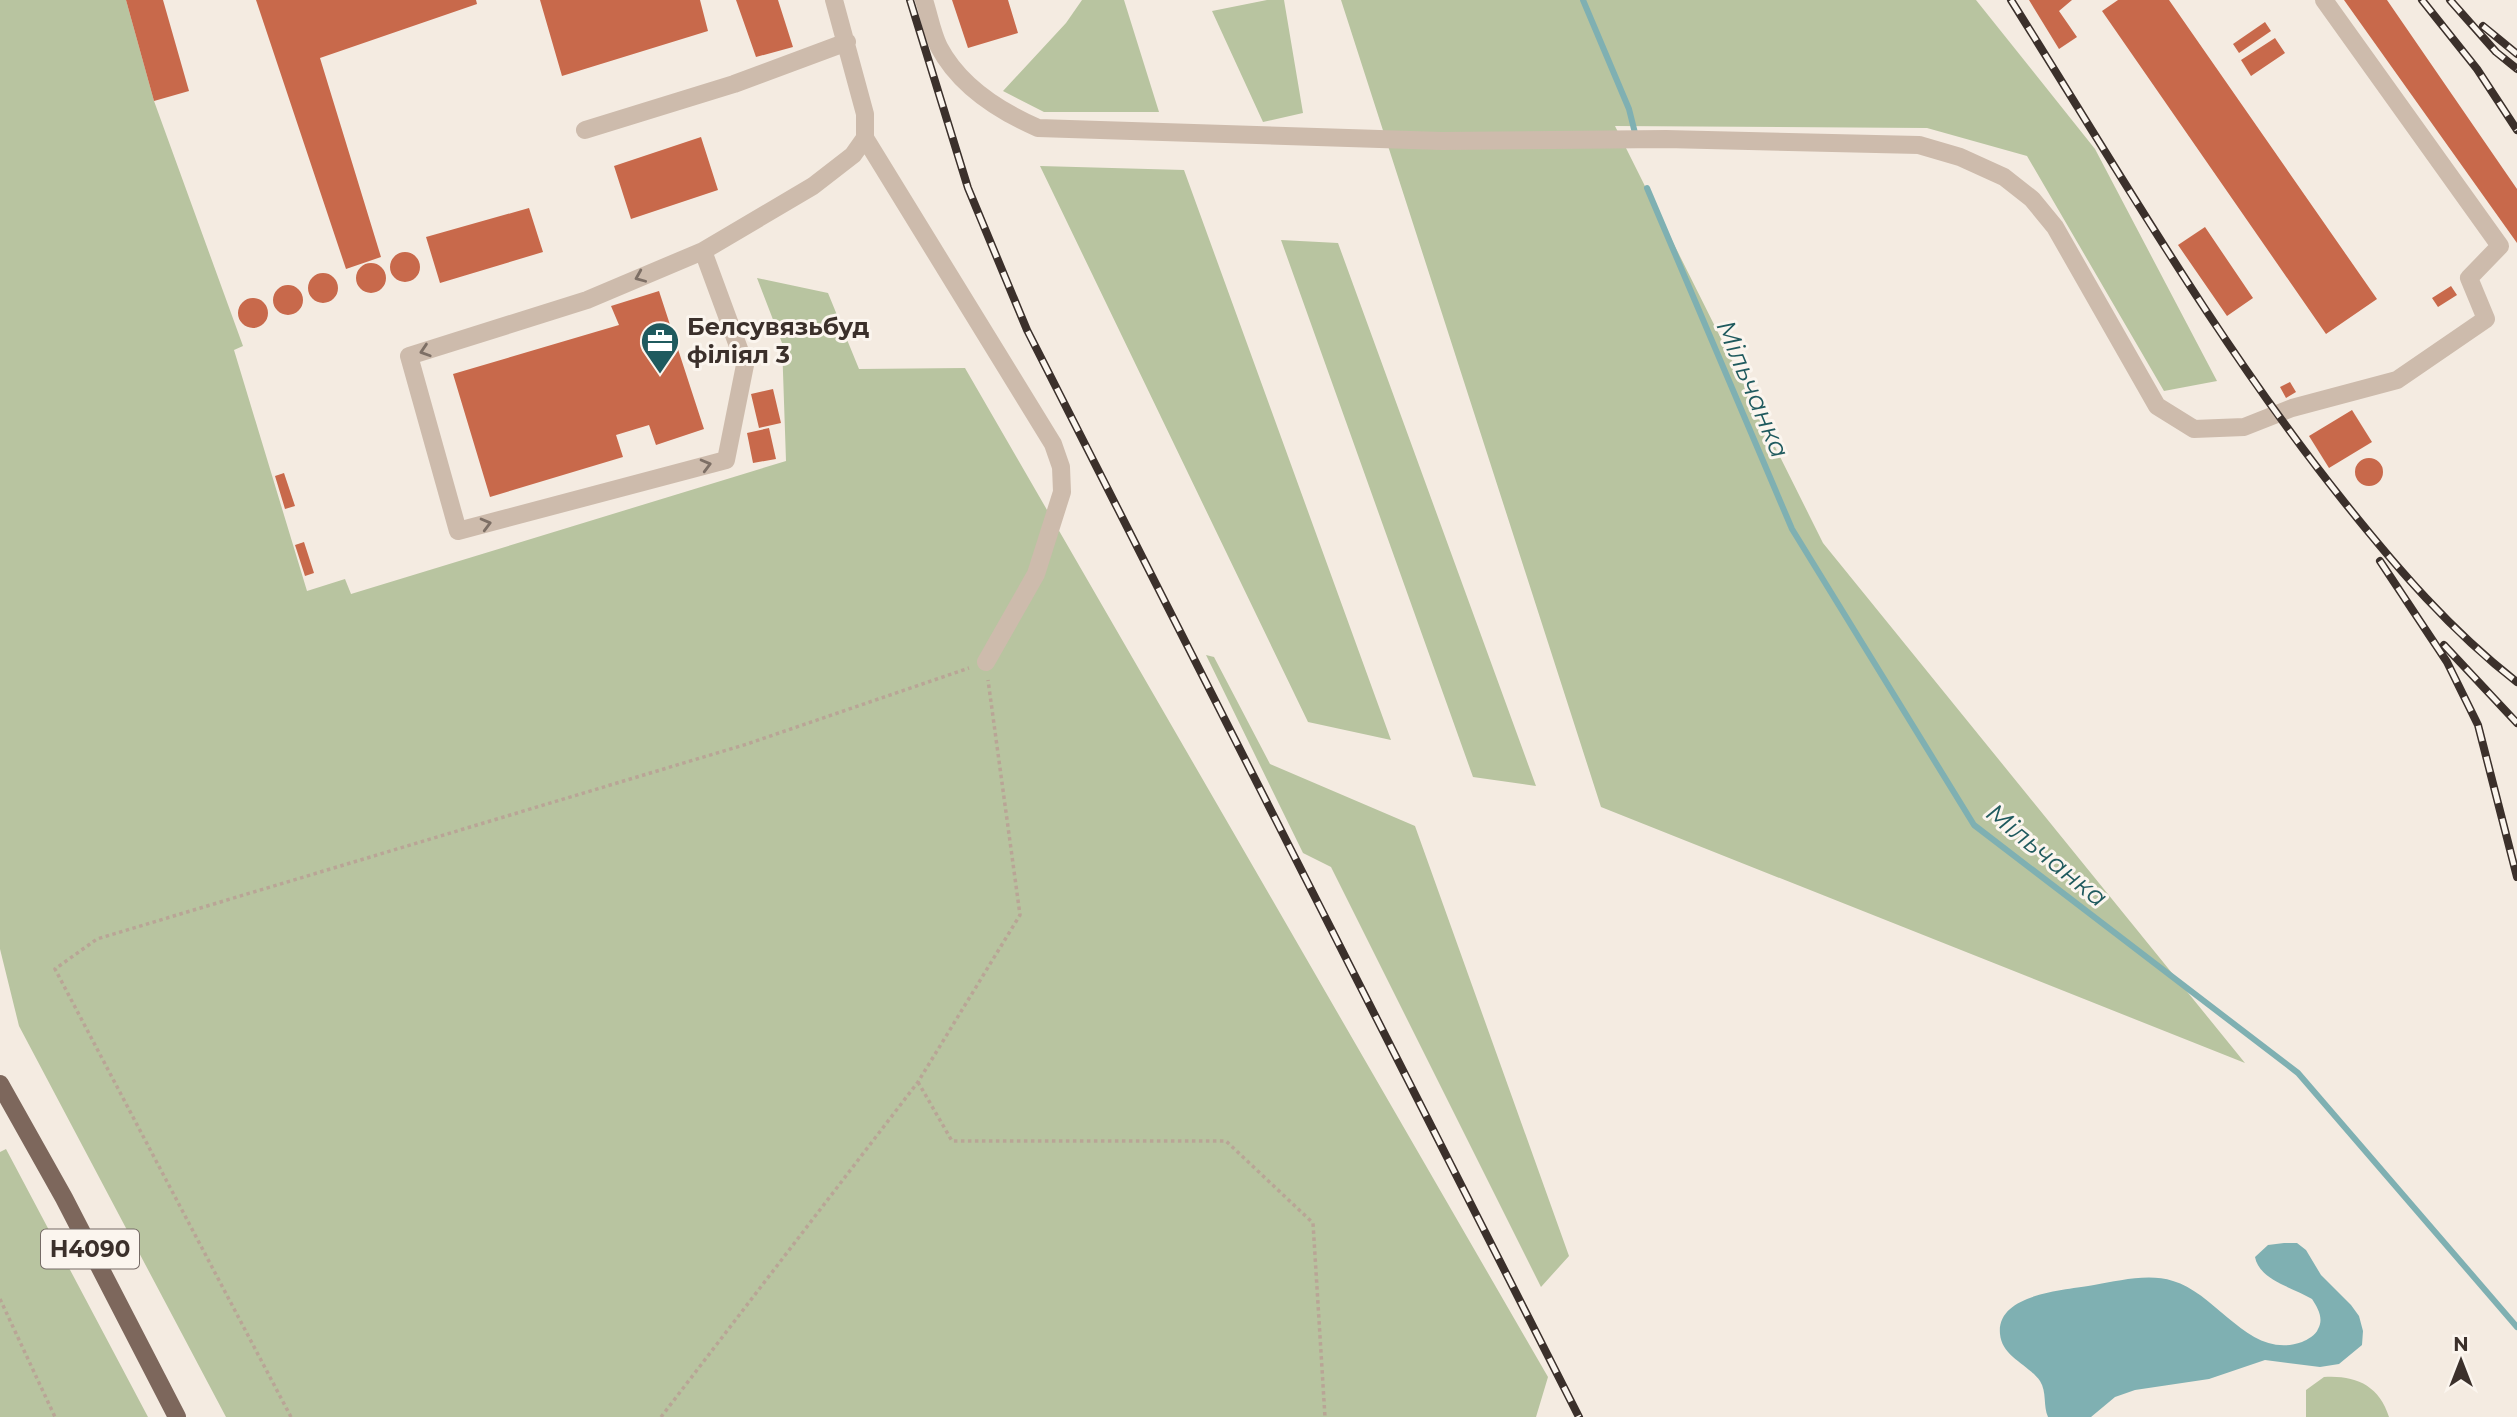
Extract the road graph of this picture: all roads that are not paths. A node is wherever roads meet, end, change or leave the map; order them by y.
1 (834, 0) edge
2 (924, 0) edge
3 (2324, 0) edge
4 (847, 42) junction
5 (584, 130) dead end
6 (865, 138) junction
7 (703, 251) junction
8 (986, 662) road end
9 (0, 1084) edge
10 (177, 1417) edge

1 - 4 street
2 - 3 street
4 - 5 street
4 - 6 street
6 - 7 street
6 - 8 street
7 -> 7 street
9 - 10 main road, Н4090

